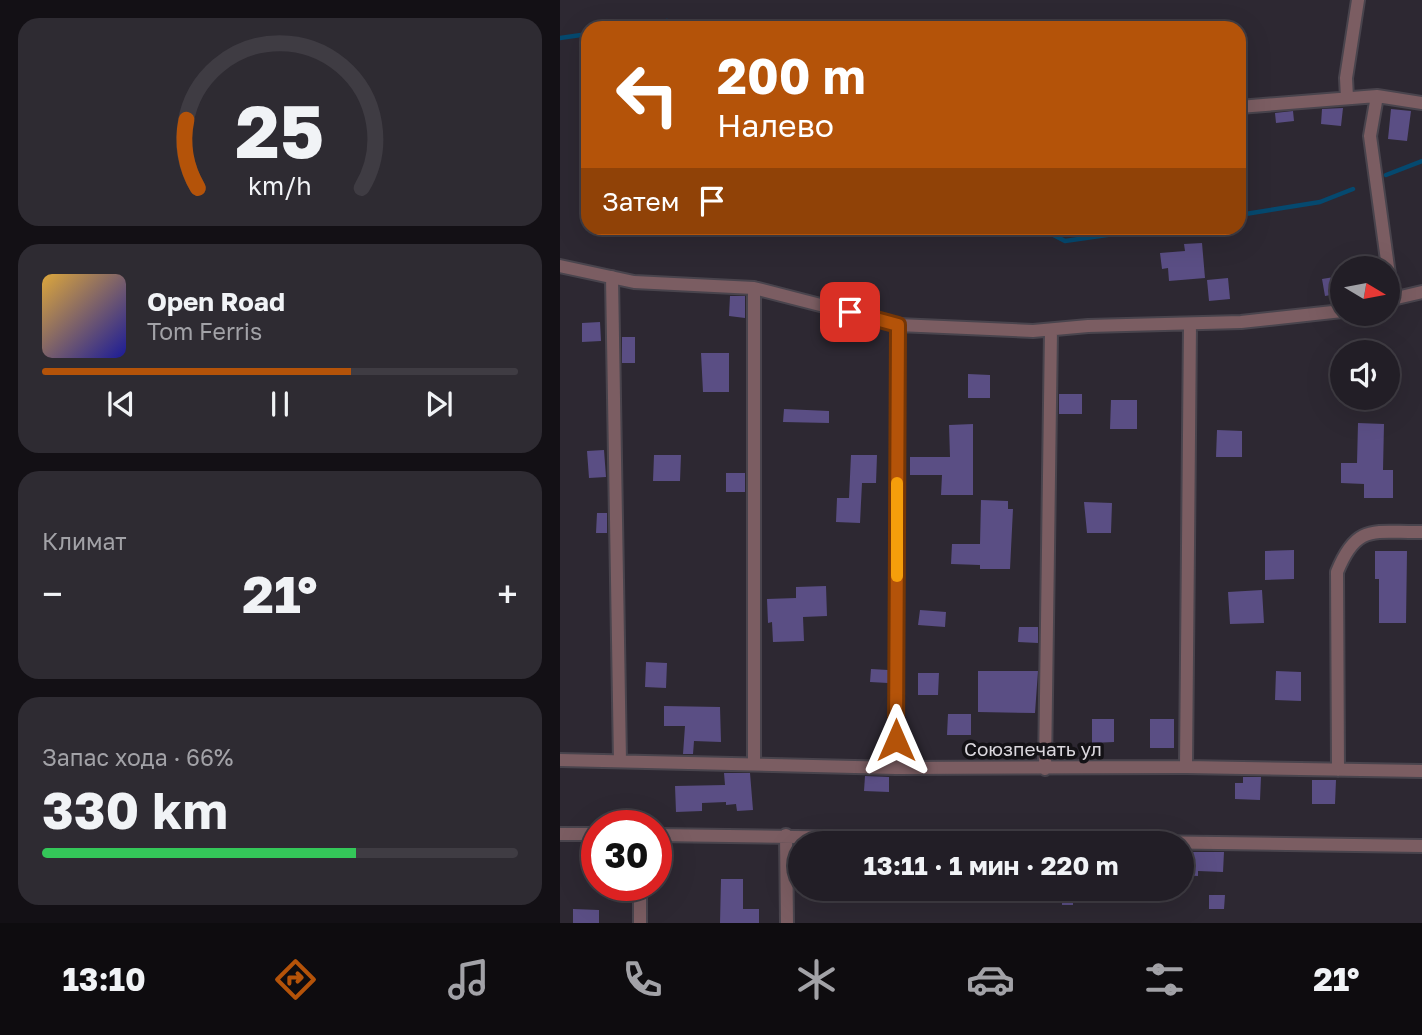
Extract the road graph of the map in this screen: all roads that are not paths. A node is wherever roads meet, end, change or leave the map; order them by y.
1 (1358, 0) edge
2 (1377, 96) junction
3 (1347, 98) junction
4 (1422, 103) edge
5 (1246, 106) edge
6 (1386, 256) edge
7 (560, 265) edge
8 (612, 277) junction
9 (754, 288) junction
10 (1422, 292) edge
11 (1400, 296) edge
12 (1330, 312) edge
13 (898, 325) junction
14 (1190, 325) junction
15 (1051, 330) junction
16 (1422, 531) edge
17 (560, 760) edge
18 (620, 761) junction
19 (754, 764) junction
20 (1186, 767) junction
21 (896, 768) junction
22 (1045, 769) junction
23 (1338, 770) junction
24 (1422, 772) edge
25 (560, 834) edge
26 (581, 834) edge
27 (672, 835) edge
28 (786, 835) junction
29 (1422, 846) edge
30 (640, 901) edge
31 (640, 923) edge
32 (787, 923) edge

1 - 3 street
2 - 3 street
2 - 4 street
2 - 6 street
3 - 5 street
7 - 8 street
8 - 9 street
8 - 18 street
9 - 13 street
9 - 19 street
10 - 11 street
12 - 14 street
13 - 15 street
13 - 21 street
14 - 15 street
14 - 20 street
15 - 22 street
16 - 23 street
17 - 18 street, Союзпечать ул
18 - 19 street, Союзпечать ул
19 - 21 street, Союзпечать ул
20 - 22 street, Союзпечать ул
20 - 23 street, Союзпечать ул
21 - 22 street, Союзпечать ул
23 - 24 street, Союзпечать ул
25 - 26 street
27 - 28 street
28 - 29 street
28 - 32 street
30 - 31 street

